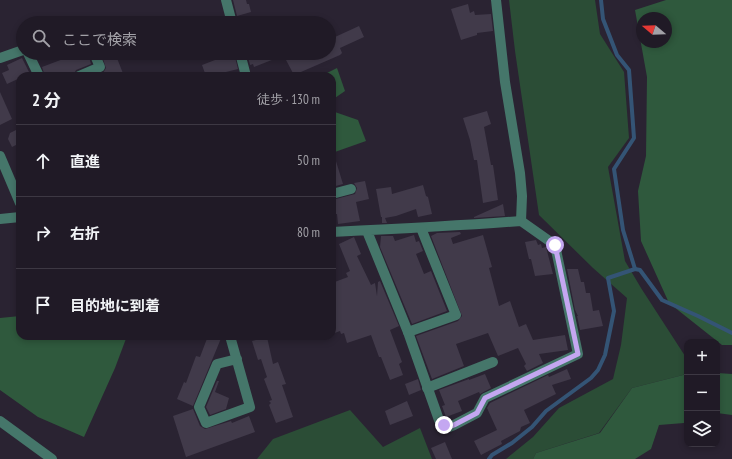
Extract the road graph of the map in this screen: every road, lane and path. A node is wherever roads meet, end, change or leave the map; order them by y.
1 (226, 0) edge
2 (496, 0) edge
3 (230, 16) edge
4 (16, 52) edge
5 (0, 58) edge
6 (31, 60) edge
7 (97, 60) edge
8 (242, 60) edge
9 (37, 72) edge
10 (88, 72) edge
11 (245, 72) edge
12 (0, 156) edge
13 (351, 189) dead end
14 (336, 193) edge
15 (16, 194) edge
16 (16, 217) edge
17 (0, 219) edge
18 (521, 220) junction
19 (420, 228) junction
20 (367, 230) junction
21 (336, 232) edge
22 (408, 332) junction
23 (231, 340) edge
24 (237, 359) junction
25 (493, 362) dead end
26 (427, 388) junction
27 (0, 421) edge
28 (52, 459) edge

1 - 3 street
2 - 18 street
4 - 5 street
6 - 9 street
7 - 10 street
8 - 11 street
12 - 15 street
13 - 14 street
16 - 17 street
18 - 19 street
18 - 26 street
19 - 20 street
19 - 22 street
20 - 21 street
20 - 22 street
22 - 26 street
23 - 24 street
24 - 24 street
25 - 26 street
27 - 28 street

